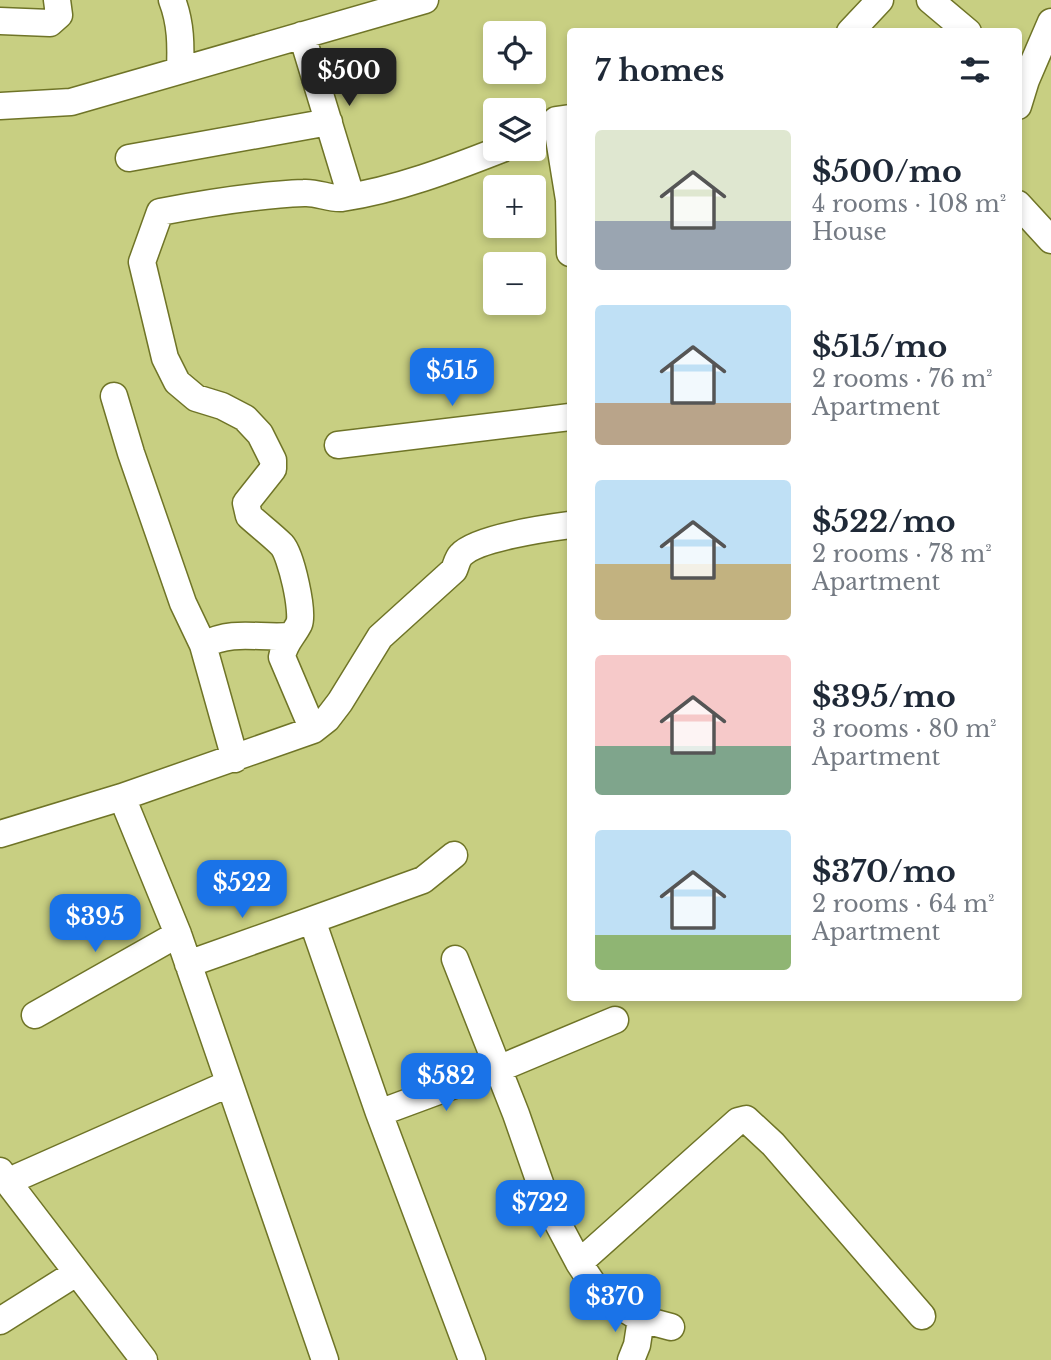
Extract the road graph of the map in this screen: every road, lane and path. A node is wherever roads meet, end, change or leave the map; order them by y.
1 (57, 0) edge
2 (172, 0) edge
3 (425, 0) edge
4 (880, 0) edge
5 (930, 0) edge
6 (0, 21) edge
7 (1051, 22) edge
8 (854, 28) edge
9 (963, 28) edge
10 (302, 34) junction
11 (180, 70) junction
12 (1022, 77) edge
13 (0, 106) edge
14 (329, 122) junction
15 (554, 127) edge
16 (483, 155) edge
17 (129, 158) dead end
18 (567, 190) edge
19 (351, 196) junction
20 (1022, 208) edge
21 (1051, 240) edge
22 (114, 396) dead end
23 (567, 417) edge
24 (338, 445) dead end
25 (567, 525) edge
26 (291, 636) junction
27 (202, 645) junction
28 (313, 730) junction
29 (235, 759) junction
30 (122, 797) junction
31 (0, 834) edge
32 (454, 855) dead end
33 (312, 920) junction
34 (178, 934) junction
35 (455, 959) dead end
36 (188, 964) junction
37 (35, 1015) dead end
38 (615, 1020) dead end
39 (498, 1069) junction
40 (228, 1084) junction
41 (379, 1112) junction
42 (4, 1176) edge
43 (579, 1263) junction
44 (76, 1273) junction
45 (922, 1316) dead end
46 (641, 1319) junction
47 (0, 1321) edge
48 (671, 1327) dead end
49 (144, 1360) edge
50 (326, 1360) edge
51 (472, 1360) edge
52 (631, 1360) edge

1 - 6 street
2 - 11 street
3 - 10 street
4 - 8 street
5 - 9 street
7 - 12 street
10 - 11 street
10 - 14 street
11 - 13 street
14 - 17 street
14 - 19 street
15 - 18 street
16 - 19 street
19 - 26 street
20 - 21 street
22 - 27 street
23 - 24 street
25 - 28 street
26 - 27 street
26 - 28 street
27 - 29 street
28 - 29 street
29 - 30 street
30 - 31 street
30 - 34 street
32 - 33 street
33 - 36 street
33 - 41 street
34 - 36 street
34 - 37 street
35 - 39 street
36 - 40 street
38 - 39 street
39 - 41 street
39 - 43 street
40 - 42 street
40 - 50 street
41 - 51 street
42 - 44 street
43 - 45 street
43 - 46 street
44 - 47 street
44 - 49 street
46 - 48 street
46 - 52 street

